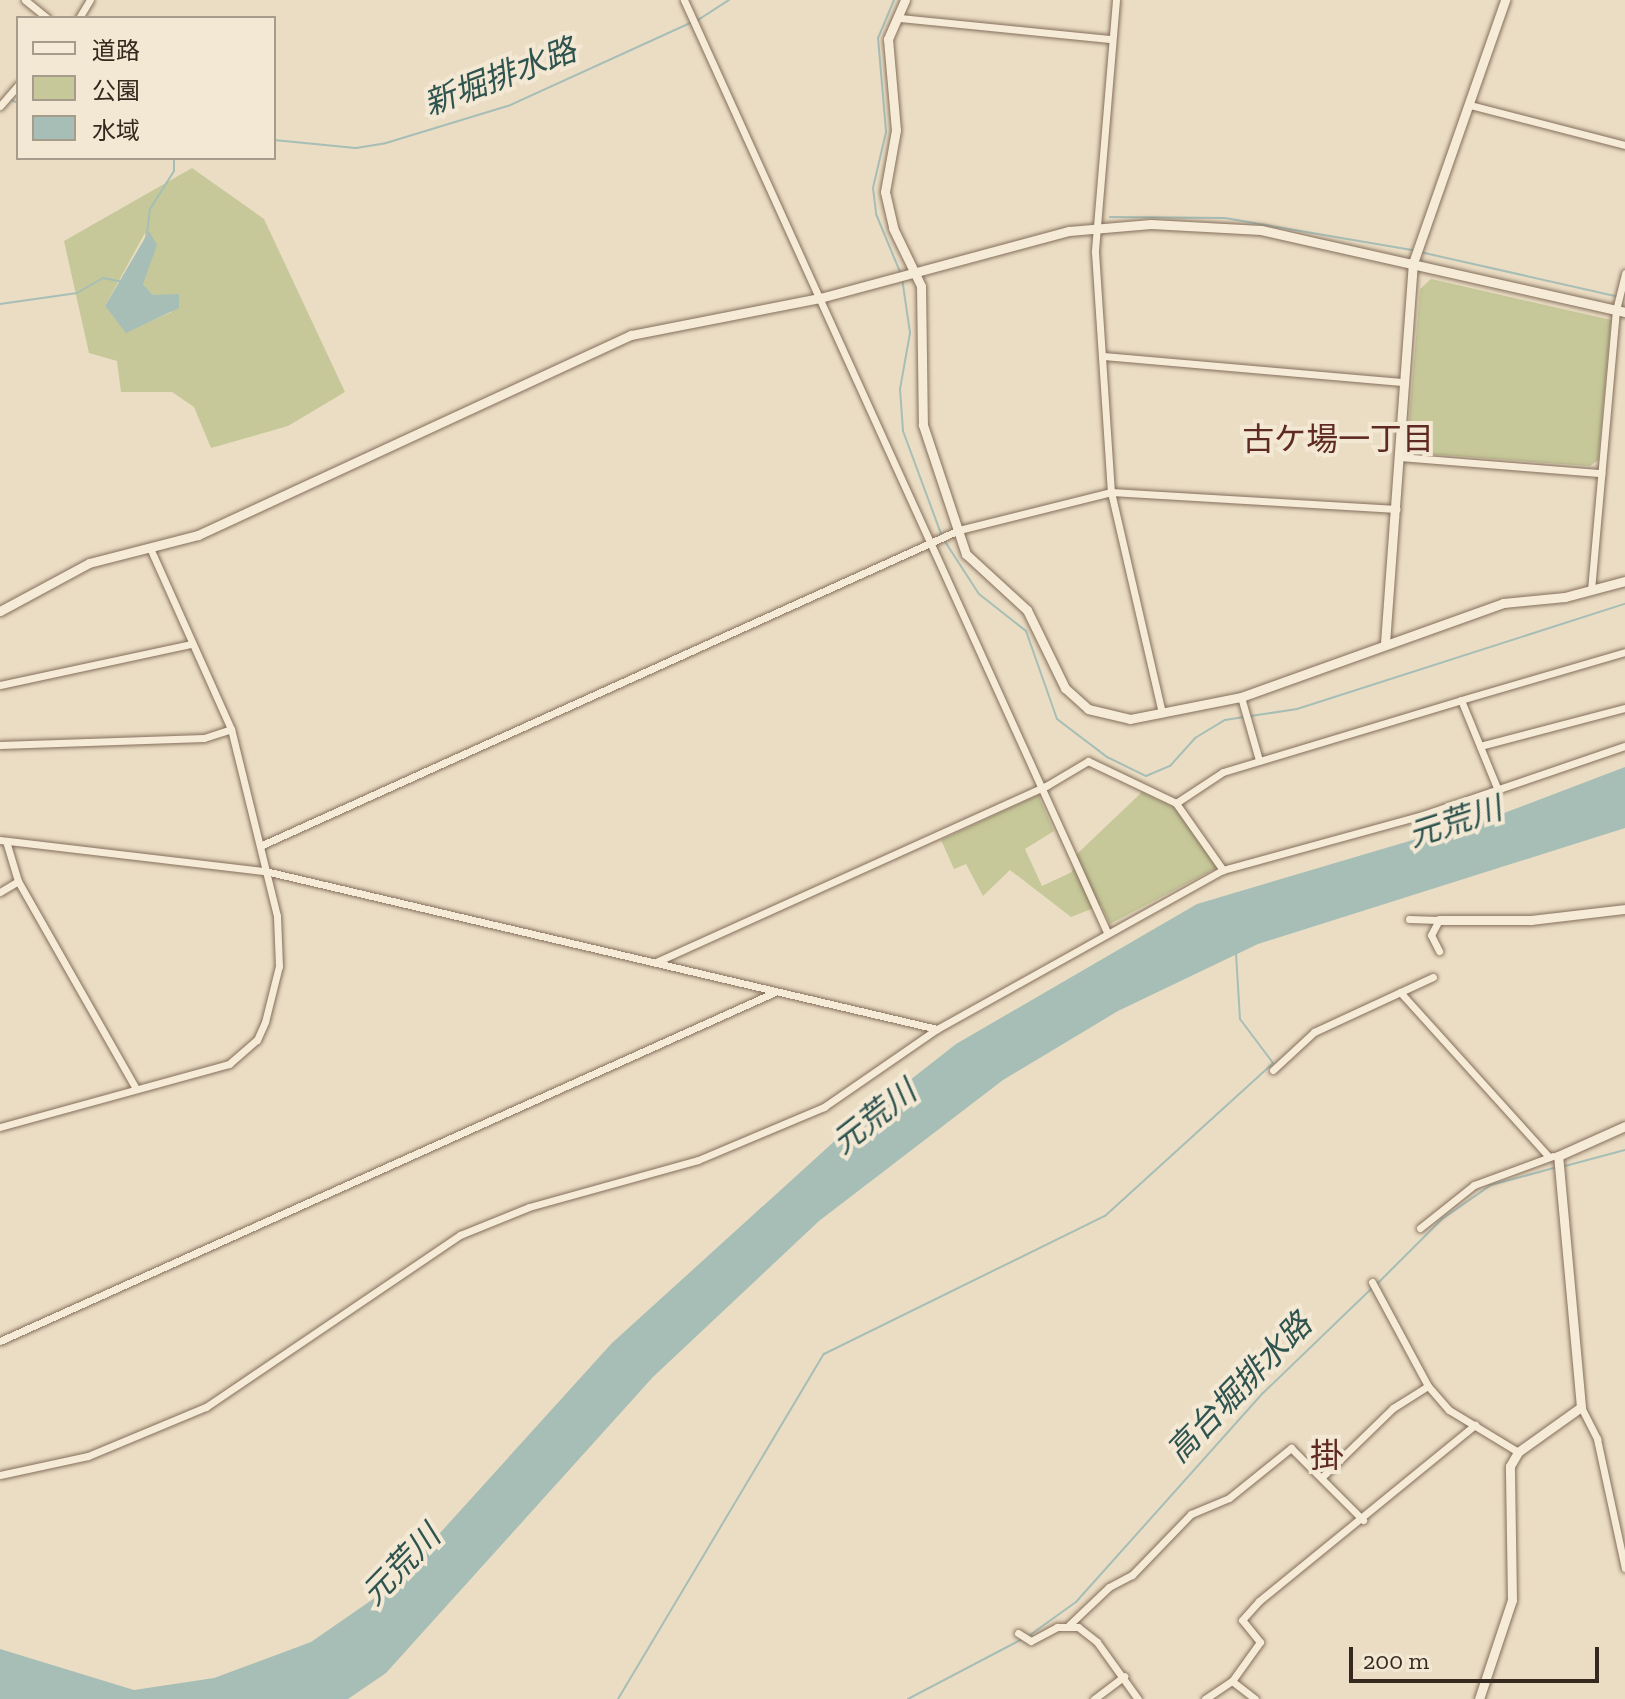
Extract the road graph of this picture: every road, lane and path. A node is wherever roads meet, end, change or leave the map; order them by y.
1 (25, 0) edge
2 (684, 0) edge
3 (905, 0) edge
4 (1116, 0) edge
5 (1505, 0) edge
6 (45, 16) edge
7 (900, 18) junction
8 (1112, 39) junction
9 (14, 97) edge
10 (1470, 105) junction
11 (0, 106) edge
12 (1625, 145) edge
13 (1095, 228) junction
14 (1413, 263) junction
15 (916, 269) junction
16 (1625, 273) edge
17 (820, 298) junction
18 (1621, 311) edge
19 (1104, 356) junction
20 (1404, 382) junction
21 (1400, 457) junction
22 (1601, 473) junction
23 (1111, 492) junction
24 (1396, 509) junction
25 (959, 530) junction
26 (932, 543) junction
27 (150, 548) junction
28 (1625, 581) edge
29 (1591, 590) junction
30 (0, 611) edge
31 (1385, 643) junction
32 (192, 644) junction
33 (1625, 652) edge
34 (0, 685) edge
35 (1241, 697) junction
36 (1461, 700) junction
37 (1625, 708) edge
38 (1162, 713) junction
39 (231, 729) junction
40 (0, 745) edge
41 (1480, 746) junction
42 (1625, 746) edge
43 (1259, 760) junction
44 (1042, 787) junction
45 (1498, 790) junction
46 (1176, 803) junction
47 (3, 840) edge
48 (260, 846) junction
49 (1223, 870) junction
50 (265, 871) junction
51 (18, 881) junction
52 (0, 892) edge
53 (1625, 909) edge
54 (1409, 919) dead end
55 (1439, 920) junction
56 (1107, 932) junction
57 (1439, 951) dead end
58 (656, 962) junction
59 (1433, 977) dead end
60 (776, 991) junction
61 (1400, 992) junction
62 (937, 1029) junction
63 (1273, 1070) dead end
64 (135, 1087) junction
65 (1625, 1126) edge
66 (0, 1127) edge
67 (1553, 1156) junction
68 (1420, 1228) dead end
69 (1372, 1282) dead end
70 (0, 1341) edge
71 (1428, 1386) junction
72 (1581, 1407) junction
73 (1475, 1425) junction
74 (1518, 1452) junction
75 (0, 1475) edge
76 (1322, 1477) junction
77 (1363, 1520) junction
78 (1625, 1568) edge
79 (1069, 1625) junction
80 (1018, 1633) dead end
81 (1124, 1676) junction
82 (1232, 1681) junction
83 (1094, 1699) edge
84 (1138, 1699) edge
85 (1205, 1699) edge
86 (1255, 1699) edge
87 (1479, 1699) edge

1 - 6 street
2 - 17 street
3 - 7 street
4 - 8 street
5 - 10 street
7 - 8 street
7 - 15 street
8 - 13 street
9 - 11 street
10 - 12 street
10 - 14 street
13 - 14 street
13 - 15 street
13 - 19 street
14 - 18 street
14 - 20 street
15 - 17 street
15 - 25 street
16 - 18 street
17 - 26 street
17 - 27 street
18 - 22 street
19 - 20 street
19 - 23 street
20 - 21 street
21 - 22 street
21 - 24 street
22 - 29 street
23 - 24 street
23 - 25 street
23 - 38 street
24 - 31 street
25 - 26 street
25 - 38 street
26 - 44 street
26 - 48 street
27 - 30 street
27 - 32 street
28 - 29 street
29 - 31 street
31 - 35 street
32 - 34 street
32 - 39 street
33 - 36 street
35 - 38 street
35 - 43 street
36 - 41 street
36 - 43 street
37 - 41 street
39 - 40 street
39 - 48 street
41 - 45 street
42 - 45 street
43 - 46 street
44 - 46 street
44 - 56 street
44 - 58 street
45 - 49 street
46 - 49 street
47 - 50 street
47 - 51 street
48 - 50 street
49 - 56 street
50 - 58 street
50 - 64 street
51 - 52 street
51 - 64 street
53 - 55 street
54 - 55 street
55 - 57 street
56 - 62 street
58 - 60 street
59 - 61 street
60 - 62 street
60 - 70 street
61 - 63 street
61 - 67 street
62 - 75 street
64 - 66 street
65 - 67 street
67 - 68 street
67 - 72 street
69 - 71 street
71 - 73 street
71 - 76 street
72 - 74 street
72 - 78 street
73 - 74 street
73 - 77 street
74 - 87 street
76 - 77 street
76 - 79 street
77 - 82 street
79 - 80 street
79 - 81 street
81 - 83 street
81 - 84 street
82 - 85 street
82 - 86 street

